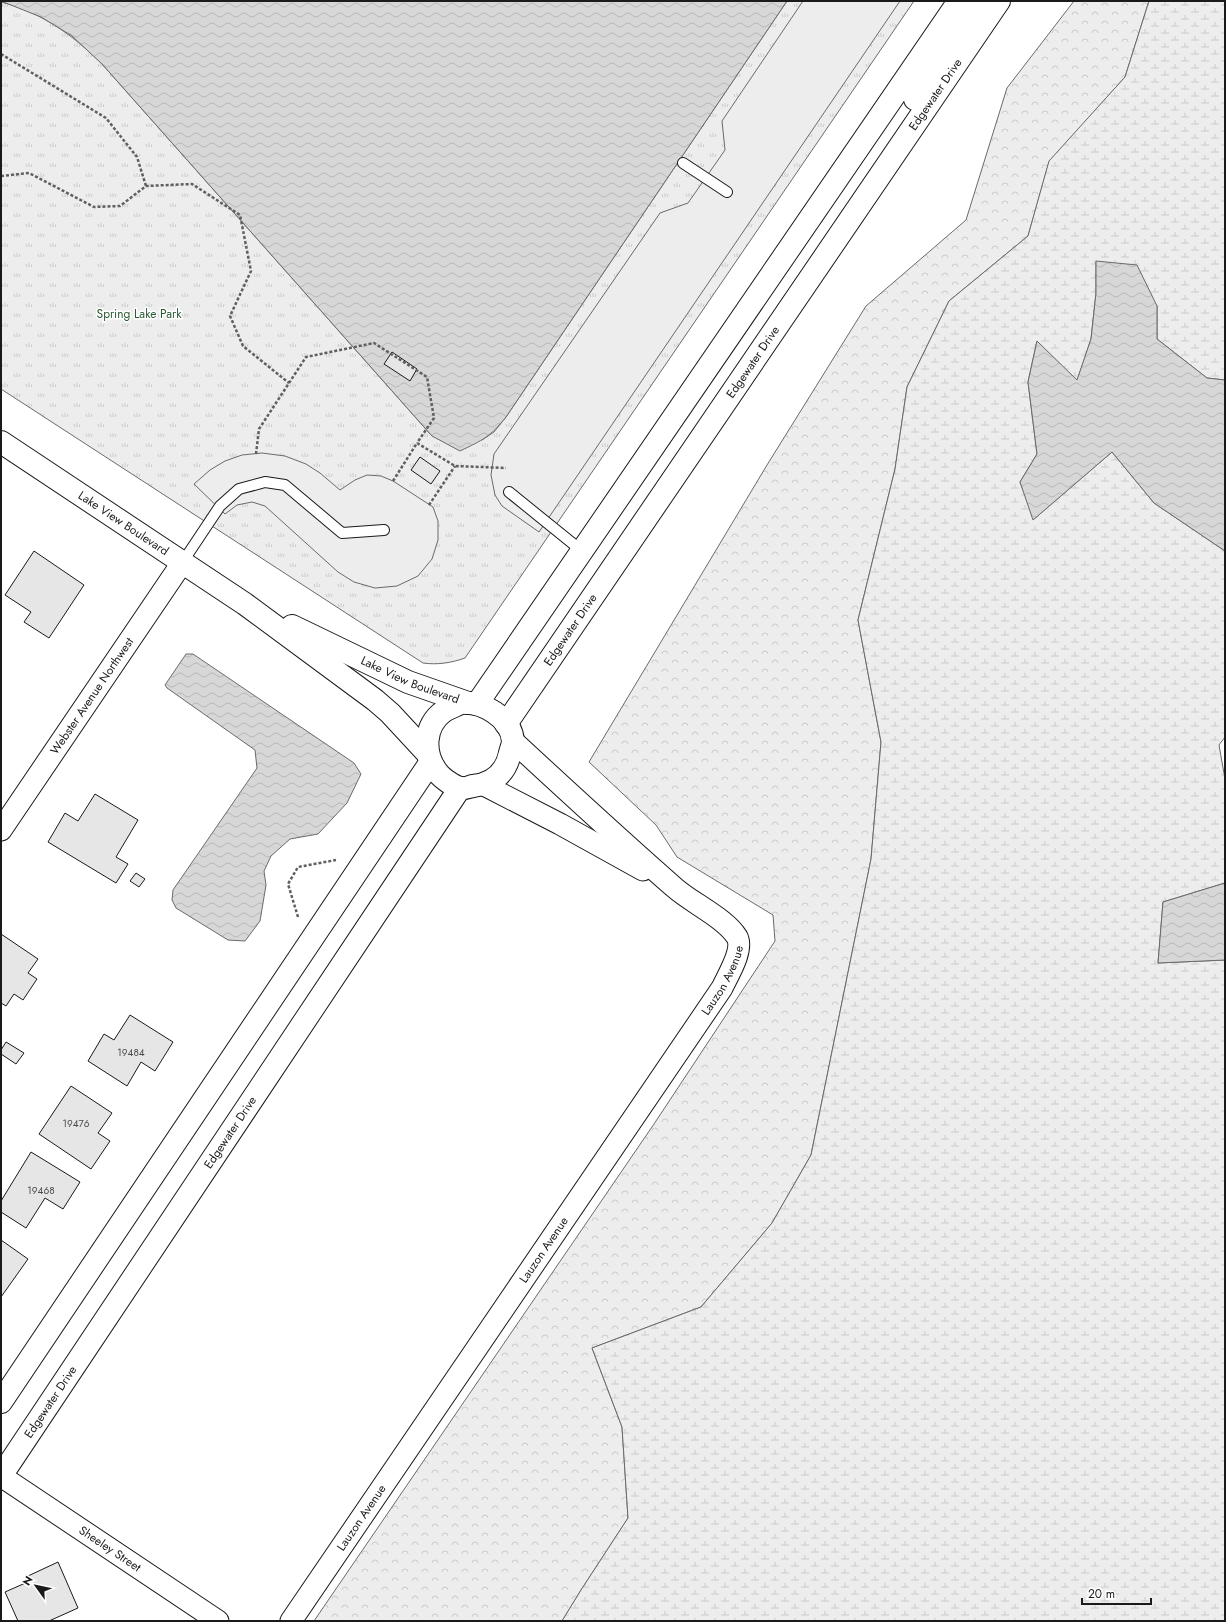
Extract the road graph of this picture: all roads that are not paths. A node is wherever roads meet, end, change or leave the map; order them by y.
1 (959, 1) edge
2 (980, 1) edge
3 (999, 1) edge
4 (683, 163) dead end
5 (879, 178) junction
6 (727, 192) dead end
7 (1, 442) edge
8 (509, 492) dead end
9 (384, 530) dead end
10 (582, 551) junction
11 (182, 563) junction
12 (246, 604) junction
13 (473, 703) junction
14 (509, 733) junction
15 (429, 759) junction
16 (484, 785) junction
17 (460, 788) junction
18 (1, 830) edge
19 (676, 889) junction
20 (1, 1402) edge
21 (1, 1476) edge
22 (218, 1621) edge
23 (291, 1621) edge

1 - 10 street
2 - 5 street
3 - 5 street, Edgewater Drive
4 - 6 lane
5 - 14 street, Edgewater Drive
7 - 11 street, Lake View Boulevard
8 - 10 lane
9 - 11 lane
10 - 13 street
11 - 12 street, Lake View Boulevard
11 - 18 street, Webster Avenue Northwest
12 - 13 street, Lake View Boulevard
12 - 15 street, Lake View Boulevard
13 - 14 street
13 - 15 street
14 - 16 street
14 - 19 street, Lauzon Avenue
15 - 17 street
15 - 20 street
16 - 17 street
16 - 19 street, Lauzon Avenue
17 - 21 street, Edgewater Drive
19 - 23 street, Lauzon Avenue
21 - 22 street, Sheeley Street

